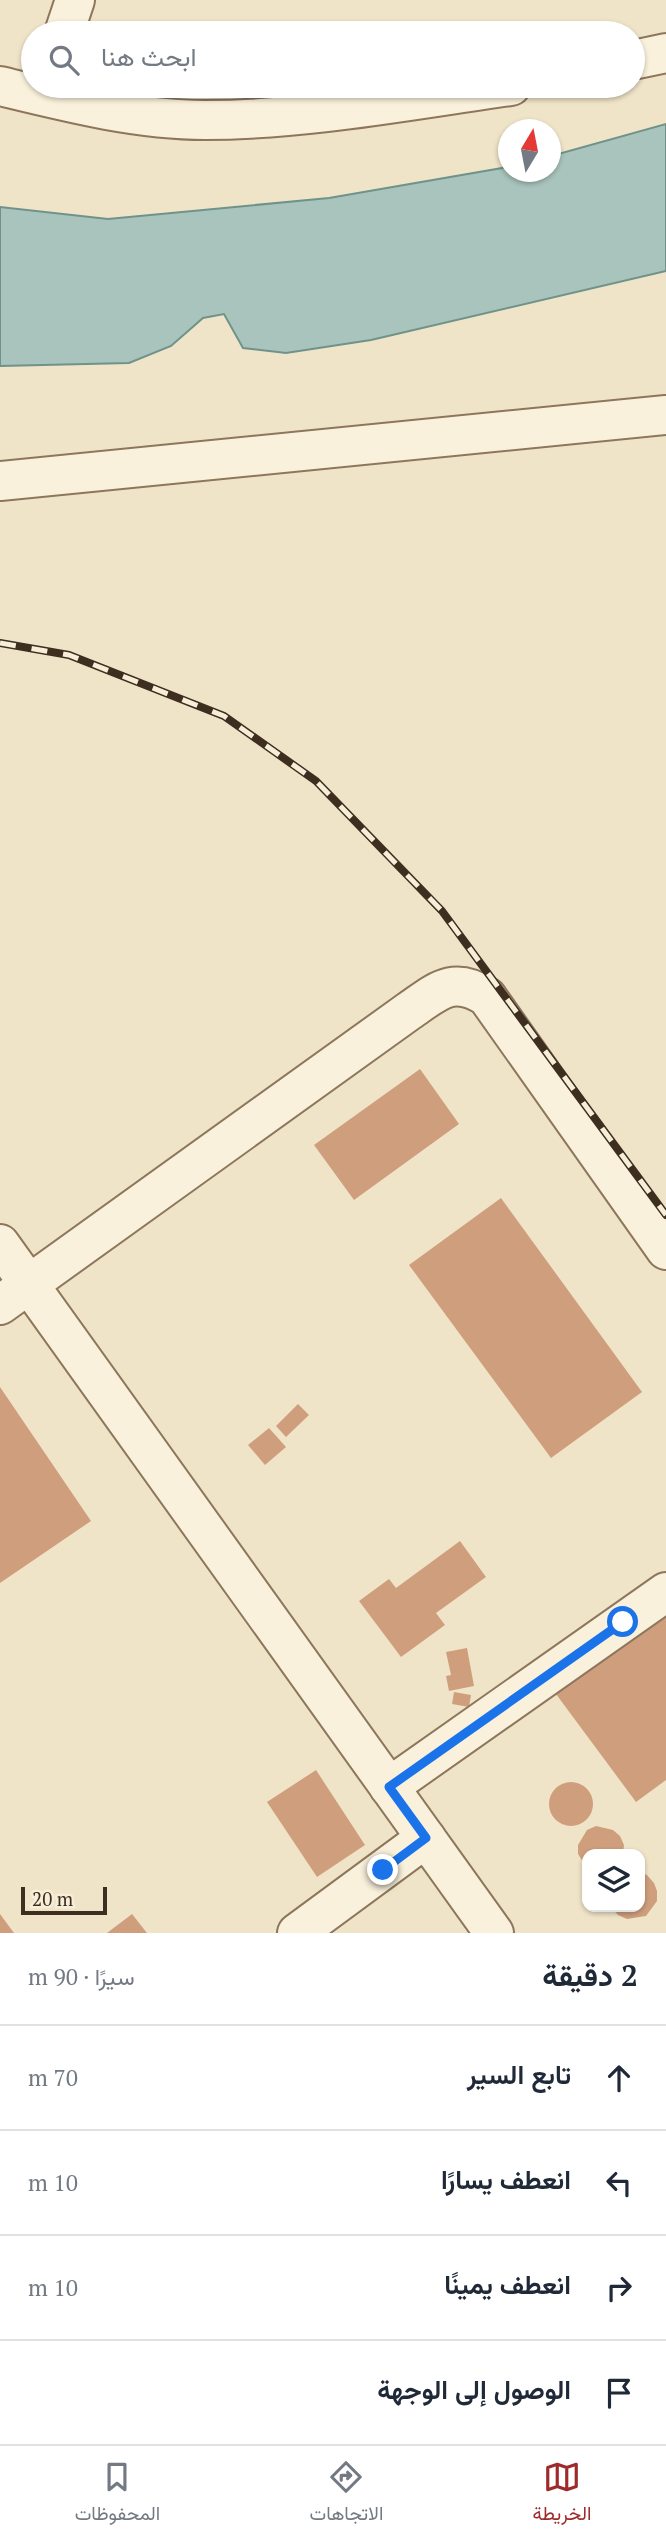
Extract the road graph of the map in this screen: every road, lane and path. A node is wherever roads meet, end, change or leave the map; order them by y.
1 (75, 0) edge
2 (68, 21) edge
3 (666, 53) edge
4 (645, 57) edge
5 (0, 86) edge
6 (21, 88) edge
7 (74, 98) edge
8 (420, 98) edge
9 (666, 415) edge
10 (0, 481) edge
11 (0, 1244) edge
12 (666, 1250) edge
13 (14, 1295) edge
14 (666, 1592) edge
15 (389, 1787) junction
16 (426, 1838) junction
17 (297, 1933) edge
18 (494, 1933) edge

1 - 2 street
3 - 4 street
5 - 6 street
7 - 8 street
9 - 10 street
11 - 13 street
12 - 13 street
13 - 15 street
14 - 15 street
15 - 16 street
16 - 17 street
16 - 18 street

